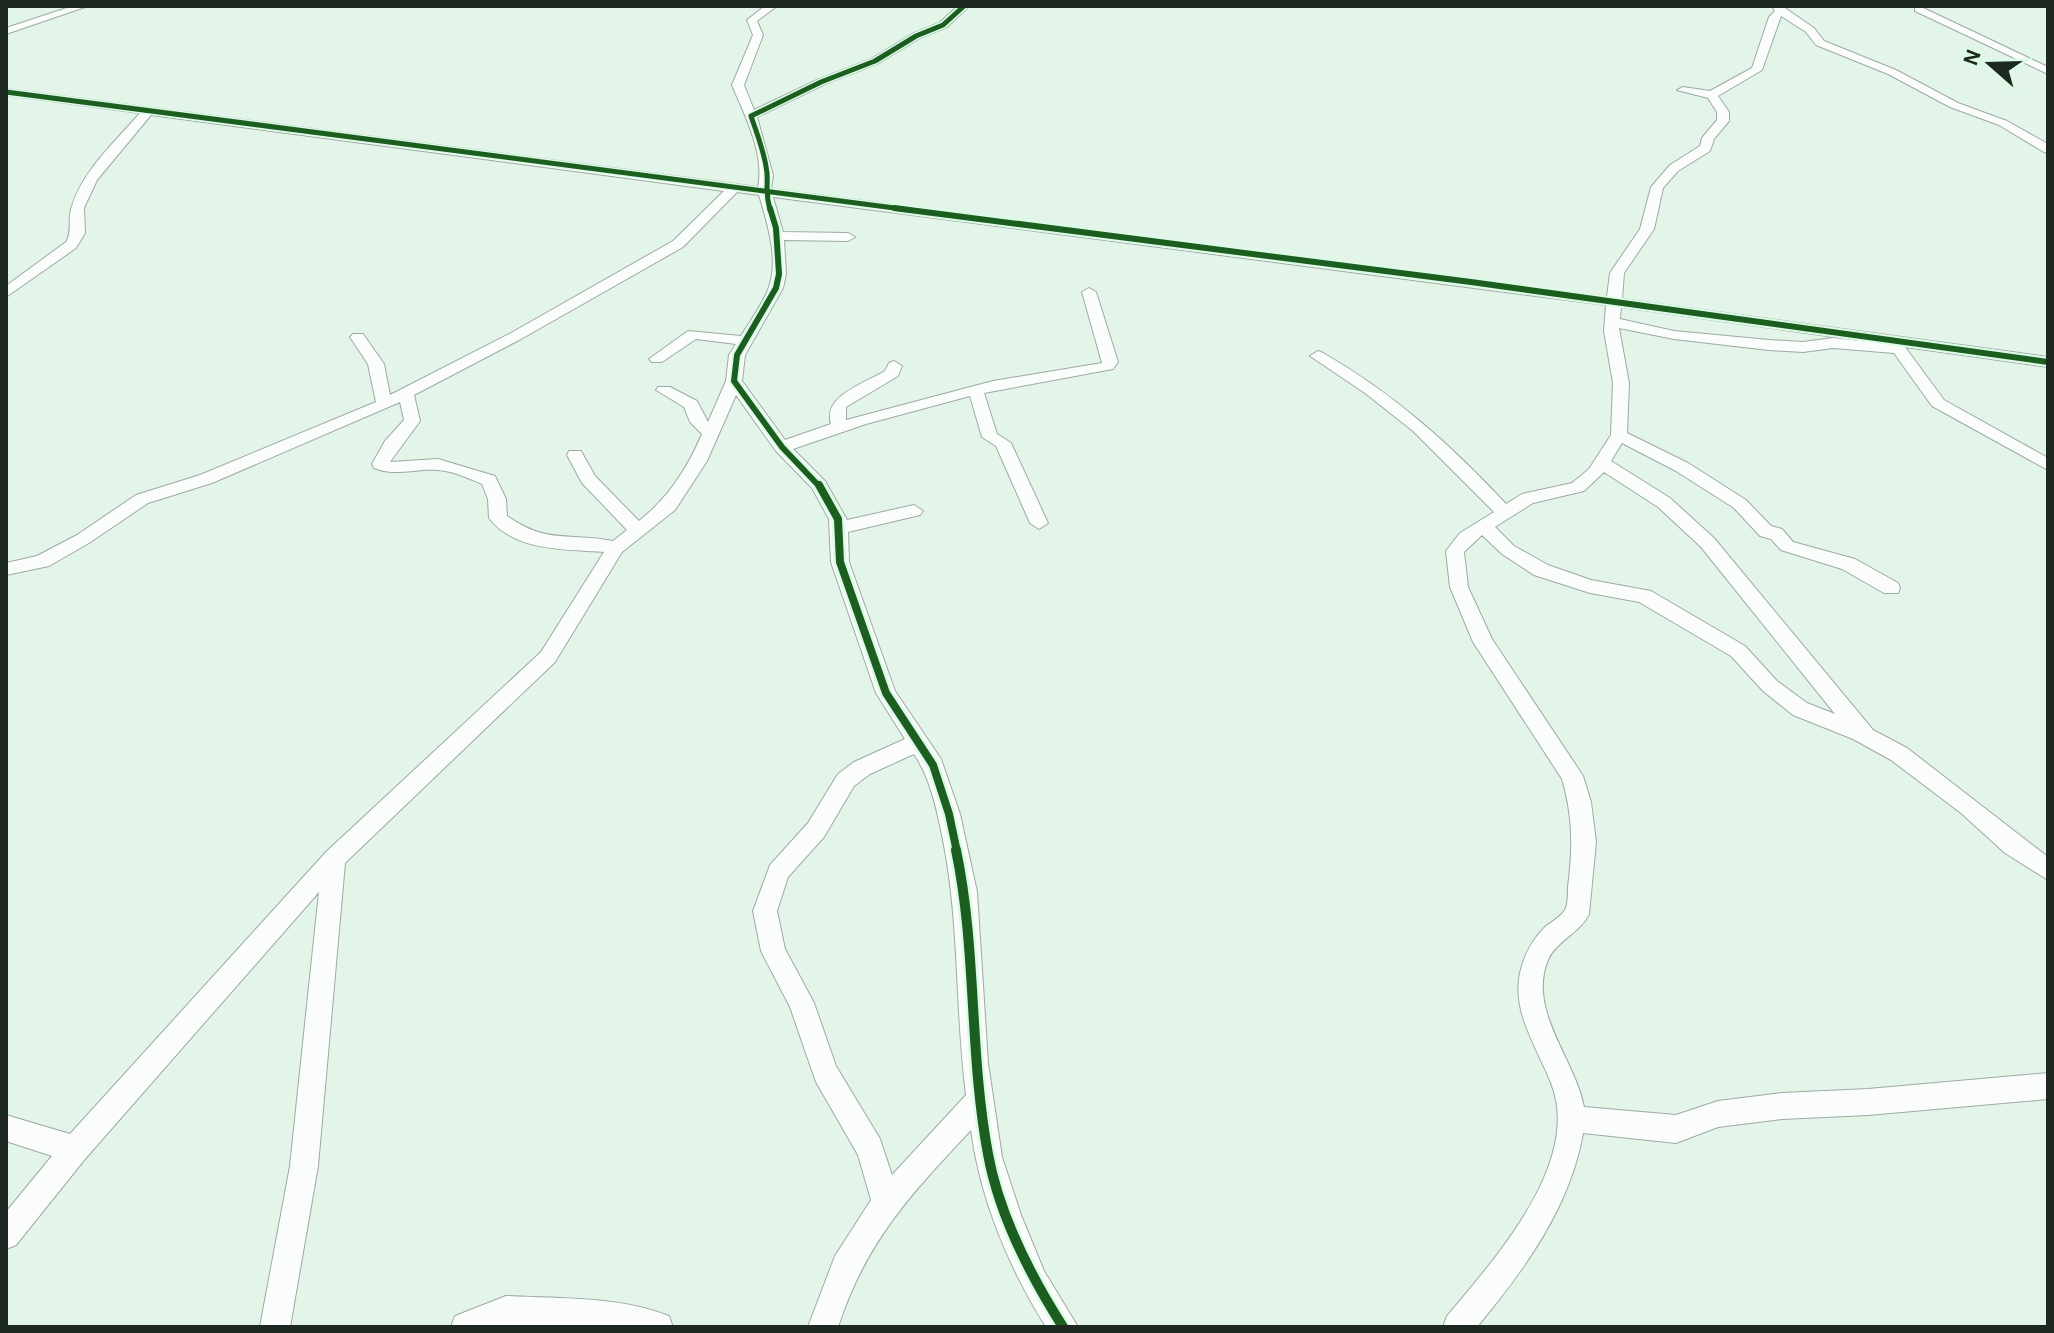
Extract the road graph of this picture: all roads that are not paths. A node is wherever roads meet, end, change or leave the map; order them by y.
1 (83, 6) edge
2 (772, 6) edge
3 (964, 6) edge
4 (1779, 8) edge
5 (1919, 9) dead end
6 (6, 31) edge
7 (2048, 71) edge
8 (1683, 90) dead end
9 (6, 92) edge
10 (1712, 95) junction
11 (149, 110) junction
12 (751, 116) junction
13 (2048, 149) edge
14 (735, 187) junction
15 (764, 190) junction
16 (777, 236) junction
17 (848, 237) dead end
18 (1089, 292) dead end
19 (6, 293) edge
20 (1613, 311) junction
21 (358, 337) dead end
22 (744, 341) junction
23 (1318, 356) dead end
24 (657, 359) dead end
25 (2048, 362) edge
26 (894, 366) dead end
27 (734, 381) junction
28 (664, 390) dead end
29 (976, 391) junction
30 (406, 393) junction
31 (384, 404) junction
32 (839, 425) junction
33 (711, 433) junction
34 (1619, 435) junction
35 (782, 447) junction
36 (575, 455) dead end
37 (1601, 463) junction
38 (2048, 465) edge
39 (914, 511) dead end
40 (1506, 514) junction
41 (1039, 523) dead end
42 (1483, 526) junction
43 (839, 528) junction
44 (638, 531) junction
45 (616, 548) junction
46 (6, 569) edge
47 (1891, 588) dead end
48 (1875, 741) junction
49 (918, 743) junction
50 (334, 859) junction
51 (2048, 870) edge
52 (2048, 1086) edge
53 (980, 1100) junction
54 (1573, 1119) junction
55 (6, 1128) edge
56 (75, 1149) junction
57 (887, 1205) junction
58 (6, 1235) edge
59 (275, 1327) edge
60 (466, 1327) edge
61 (658, 1327) edge
62 (823, 1327) edge
63 (1063, 1327) edge
64 (1458, 1327) edge

1 - 6 street
2 - 12 street
3 - 12 street
4 - 10 street
4 - 13 street
5 - 7 street
8 - 10 street
9 - 11 street
10 - 20 street
11 - 14 street
11 - 19 street
12 - 15 street
14 - 15 street
14 - 30 street
15 - 16 street
15 - 20 street
16 - 17 street
16 - 22 street
18 - 29 street
20 - 25 street
20 - 34 street
20 - 38 street
21 - 31 street
22 - 24 street
22 - 27 street
23 - 40 street
26 - 32 street
27 - 33 street
27 - 35 street
28 - 33 street
29 - 32 street
29 - 41 street
30 - 31 street
30 - 45 street
31 - 46 street
32 - 35 street
33 - 44 street
34 - 37 street
34 - 47 street
35 - 43 street
36 - 44 street
37 - 40 street
37 - 48 street
39 - 43 street
40 - 42 street
42 - 48 street
42 - 54 street
43 - 49 street
44 - 45 street
45 - 50 street
48 - 51 street
49 - 53 street
49 - 57 street
50 - 56 street
50 - 59 street
52 - 54 street
53 - 57 street
53 - 63 street
54 - 64 street
55 - 56 street
56 - 58 street
57 - 62 street
60 - 61 street

